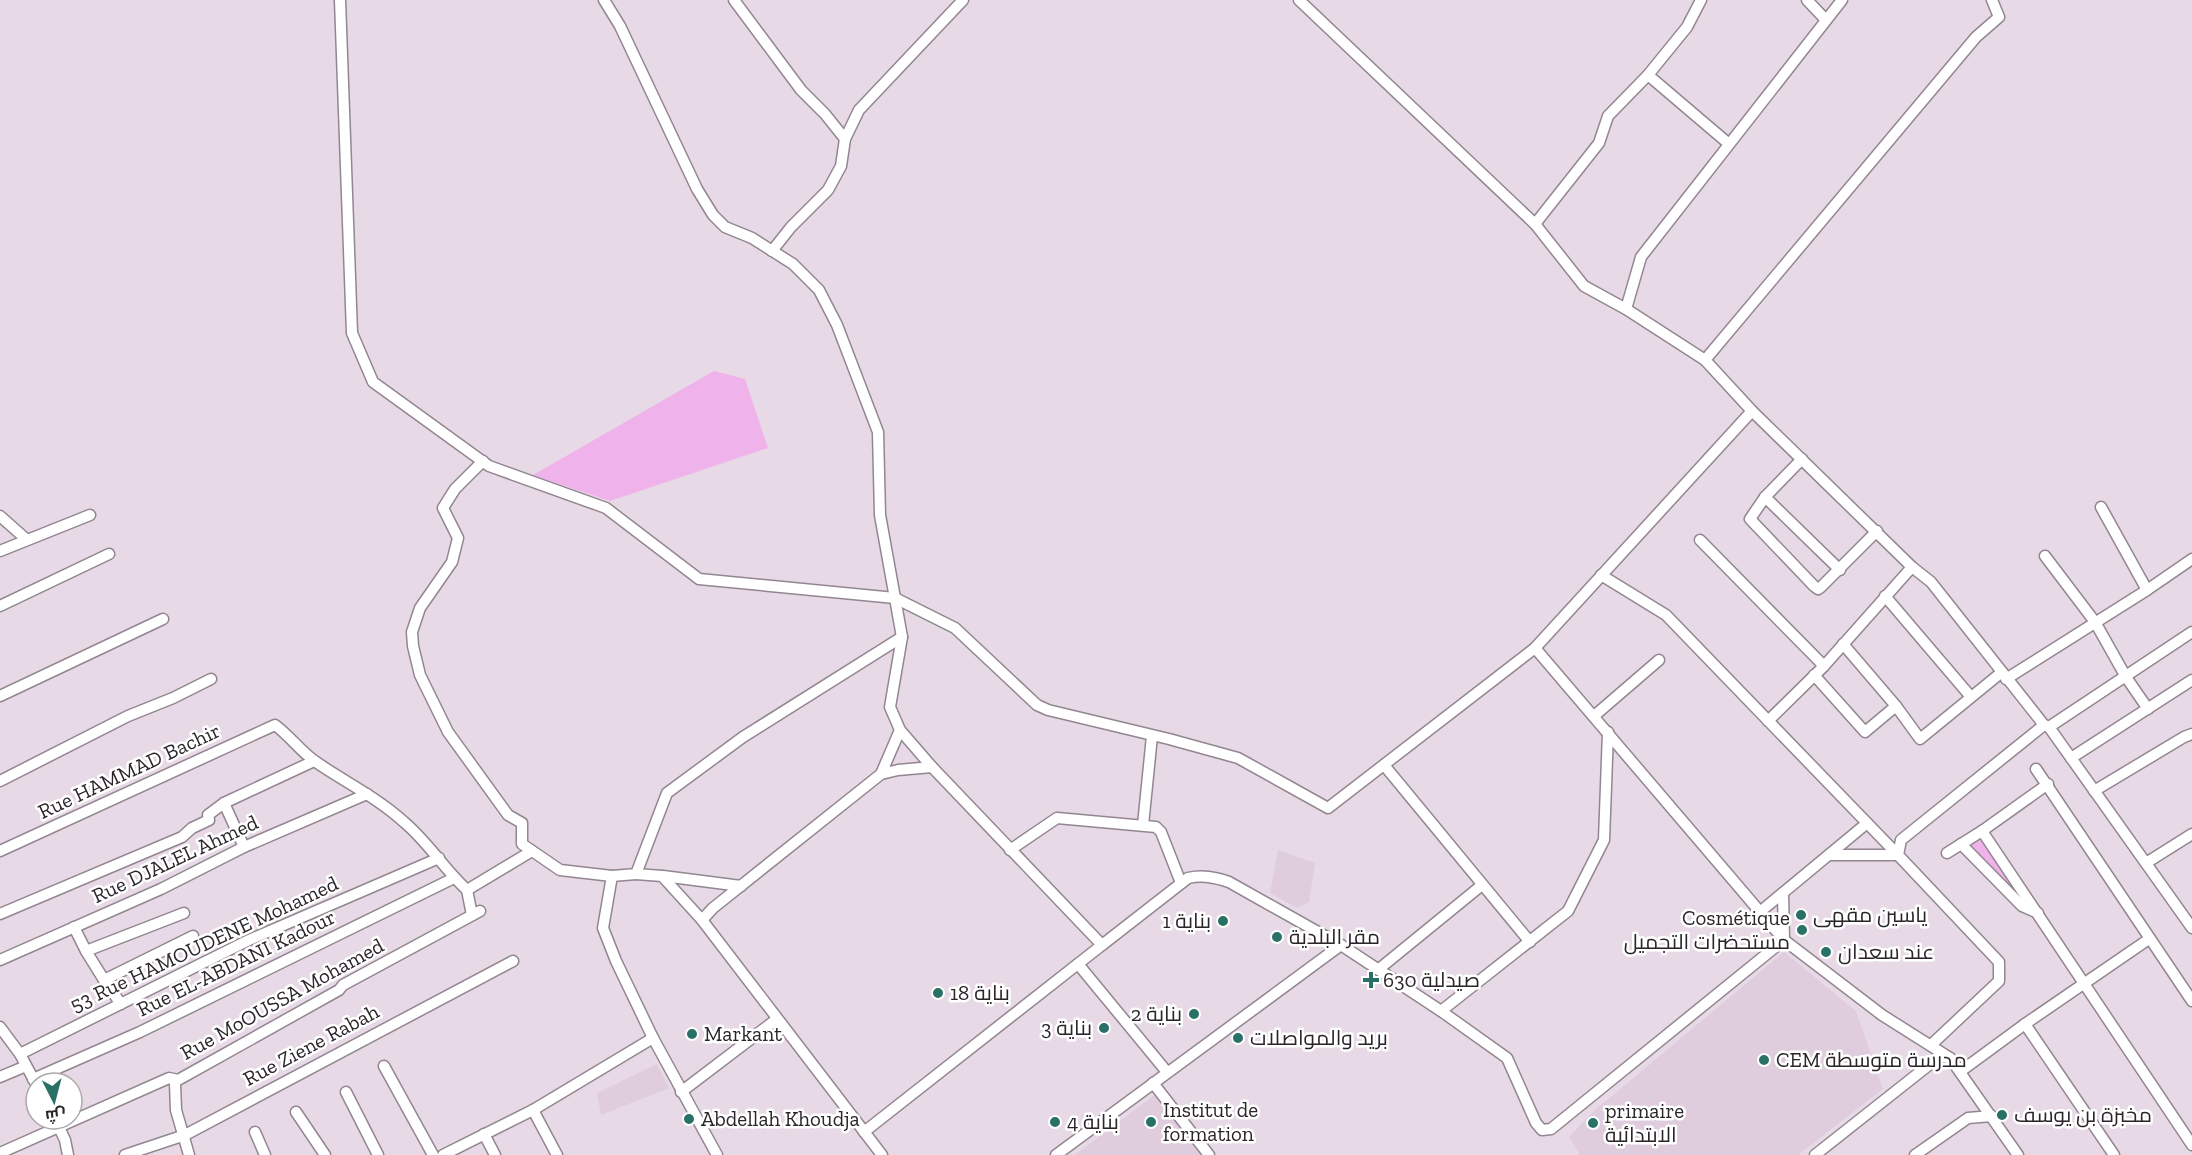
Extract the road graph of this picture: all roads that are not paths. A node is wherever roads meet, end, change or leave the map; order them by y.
1 (340, 0) edge
2 (604, 0) edge
3 (734, 0) edge
4 (963, 0) edge
5 (1299, 0) edge
6 (1701, 0) edge
7 (1807, 0) edge
8 (1842, 0) edge
9 (1992, 0) edge
10 (1826, 20) junction
11 (1648, 75) junction
12 (845, 139) junction
13 (1729, 144) junction
14 (1535, 224) junction
15 (772, 251) junction
16 (1626, 309) junction
17 (1705, 360) junction
18 (1752, 411) junction
19 (1802, 459) junction
20 (483, 461) junction
21 (1765, 497) junction
22 (2101, 507) dead end
23 (90, 515) dead end
24 (0, 516) edge
25 (1877, 531) junction
26 (26, 539) junction
27 (1700, 540) dead end
28 (0, 551) edge
29 (110, 554) dead end
30 (2045, 556) dead end
31 (2192, 559) edge
32 (1912, 567) junction
33 (1840, 570) junction
34 (1601, 575) junction
35 (2147, 590) junction
36 (1885, 596) junction
37 (895, 598) junction
38 (0, 606) edge
39 (163, 619) dead end
40 (2095, 622) junction
41 (2192, 632) edge
42 (902, 637) junction
43 (1843, 644) junction
44 (1535, 648) junction
45 (1659, 660) dead end
46 (1824, 666) junction
47 (1814, 675) junction
48 (2004, 675) junction
49 (2126, 677) junction
50 (211, 679) dead end
51 (2192, 680) edge
52 (0, 696) edge
53 (1971, 697) junction
54 (1896, 706) junction
55 (2148, 709) junction
56 (1594, 716) junction
57 (1768, 722) junction
58 (2047, 726) junction
59 (900, 730) junction
60 (1608, 732) junction
61 (2192, 734) edge
62 (1152, 736) junction
63 (2071, 758) junction
64 (314, 761) junction
65 (1384, 765) junction
66 (932, 767) junction
67 (2037, 769) dead end
68 (882, 774) junction
69 (0, 781) edge
70 (2048, 784) junction
71 (2094, 791) junction
72 (367, 794) junction
73 (224, 803) junction
74 (1866, 824) junction
75 (1143, 825) junction
76 (1982, 831) junction
77 (2192, 834) edge
78 (1961, 844) junction
79 (244, 847) junction
80 (1010, 850) junction
81 (0, 851) edge
82 (532, 851) junction
83 (1947, 853) dead end
84 (1829, 855) junction
85 (1898, 855) junction
86 (439, 858) junction
87 (2146, 863) junction
88 (636, 874) junction
89 (612, 876) junction
90 (662, 876) junction
91 (454, 878) junction
92 (1181, 883) junction
93 (1482, 885) junction
94 (741, 886) junction
95 (467, 890) junction
96 (1784, 893) junction
97 (1761, 911) junction
98 (184, 913) dead end
99 (2038, 913) junction
100 (0, 915) edge
101 (702, 920) junction
102 (74, 927) junction
103 (2192, 928) edge
104 (193, 936) dead end
105 (2149, 939) junction
106 (1784, 940) junction
107 (1530, 942) junction
108 (1102, 945) junction
109 (1341, 945) junction
110 (86, 951) junction
111 (0, 960) edge
112 (513, 961) dead end
113 (1078, 964) junction
114 (1379, 969) junction
115 (104, 980) junction
116 (2084, 984) junction
117 (2192, 1001) edge
118 (121, 1004) junction
119 (1440, 1011) junction
120 (777, 1019) junction
121 (2025, 1023) junction
122 (0, 1027) edge
123 (653, 1038) junction
124 (1930, 1044) junction
125 (20, 1054) junction
126 (1950, 1058) junction
127 (26, 1065) junction
128 (384, 1066) dead end
129 (29, 1071) edge
130 (57, 1071) edge
131 (1961, 1071) junction
132 (1167, 1072) junction
133 (0, 1077) edge
134 (175, 1083) dead end
135 (1153, 1083) junction
136 (346, 1092) dead end
137 (681, 1092) junction
138 (533, 1110) junction
139 (84, 1112) edge
140 (296, 1112) dead end
141 (1992, 1116) junction
142 (42, 1131) edge
143 (61, 1131) edge
144 (255, 1132) dead end
145 (864, 1132) junction
146 (484, 1134) junction
147 (183, 1135) junction
148 (2192, 1145) edge
149 (0, 1153) edge
150 (68, 1155) edge
151 (125, 1155) edge
152 (189, 1155) edge
153 (265, 1155) edge
154 (325, 1155) edge
155 (378, 1155) edge
156 (433, 1155) edge
157 (443, 1155) edge
158 (495, 1155) edge
159 (557, 1155) edge
160 (717, 1155) edge
161 (882, 1155) edge
162 (1056, 1155) edge
163 (1209, 1155) edge
164 (1815, 1155) edge
165 (1915, 1155) edge
166 (2018, 1155) edge
167 (2114, 1155) edge

1 - 20 street
2 - 15 street
3 - 12 street
4 - 12 street
5 - 14 street
6 - 11 street
7 - 10 street
8 - 10 street
9 - 17 street
10 - 13 street
11 - 13 street
11 - 14 street
12 - 15 street
13 - 16 street
14 - 16 street
15 - 37 street
16 - 17 street
17 - 18 street
18 - 19 street
18 - 34 street
19 - 21 street
19 - 25 street
20 - 37 street
20 - 82 street
21 - 33 street
21 - 33 street
22 - 35 street
23 - 26 street
24 - 26 street
25 - 32 street
25 - 33 street
26 - 28 street
27 - 46 street
29 - 38 street
30 - 40 street
31 - 35 street
32 - 36 street
32 - 48 street
34 - 44 street
34 - 57 street
35 - 40 street
36 - 43 street
36 - 53 street
37 - 42 street
37 - 62 street
39 - 52 street
40 - 48 street
40 - 49 street
41 - 49 street
42 - 59 street
42 - 88 street
43 - 46 street
43 - 54 street
44 - 56 street
44 - 65 street
45 - 56 street
46 - 47 street
47 - 54 street
47 - 57 street
48 - 53 street
48 - 58 street
49 - 55 street
49 - 58 street
50 - 69 street
51 - 55 street
53 - 54 street
55 - 63 street
56 - 60 street
57 - 74 street
58 - 63 street
58 - 85 street
59 - 66 street
59 - 68 street
60 - 97 street
60 - 107 street
61 - 71 street
62 - 65 street
62 - 75 street
63 - 71 street
64 - 72 street
64 - 73 street
64 - 81 street, Rue HAMMAD Bachir
65 - 93 street
66 - 68 street
66 - 80 street
67 - 70 street
68 - 94 street
70 - 76 street
70 - 105 street
71 - 87 street
72 - 79 street, Rue DJALEL Ahmed
72 - 86 street
73 - 79 street
73 - 100 street
74 - 84 street
74 - 85 street
75 - 80 street
75 - 92 street
76 - 78 street
76 - 99 street
77 - 87 street
78 - 83 street
78 - 99 street
79 - 102 street, Rue DJALEL Ahmed
80 - 108 street
82 - 89 street
82 - 95 street
84 - 85 street
84 - 96 street
85 - 124 street
86 - 91 street
86 - 118 street, 53 Rue HAMOUDENE Mohamed
87 - 103 street
88 - 89 street
88 - 90 street
89 - 123 street
90 - 94 street
90 - 101 street
91 - 95 street
91 - 130 street, Rue EL-ABDANI Kadour
92 - 108 street
92 - 109 street
93 - 107 street
93 - 114 street
94 - 101 street
95 - 139 street, Rue MoOUSSA Mohamed
96 - 97 street
96 - 106 street
97 - 106 street
98 - 110 street
99 - 116 street
101 - 120 street
102 - 110 street
102 - 111 street, Rue DJALEL Ahmed
104 - 115 street
105 - 116 street
105 - 117 street
106 - 119 street
106 - 124 street
107 - 119 street
108 - 113 street
109 - 114 street
109 - 132 street
110 - 115 street
112 - 147 street, Rue Ziene Rabah
113 - 132 street
113 - 145 street
114 - 119 street
115 - 118 street
116 - 121 street
116 - 148 street
118 - 125 street, 53 Rue HAMOUDENE Mohamed
120 - 137 street
120 - 145 street
121 - 131 street
121 - 167 street
122 - 125 street
123 - 137 street
123 - 138 street
124 - 126 street
125 - 127 street
126 - 131 street
126 - 164 street
127 - 129 street
127 - 133 street
128 - 156 street
131 - 141 street
132 - 135 street
134 - 147 street
135 - 162 street
135 - 163 street
136 - 155 street
137 - 160 street
138 - 146 street
138 - 159 street
140 - 154 street
141 - 165 street
141 - 166 street
142 - 149 street, Rue MoOUSSA Mohamed
143 - 150 street
144 - 153 street
145 - 161 street
146 - 157 street
146 - 158 street
147 - 151 street, Rue Ziene Rabah
147 - 152 street

